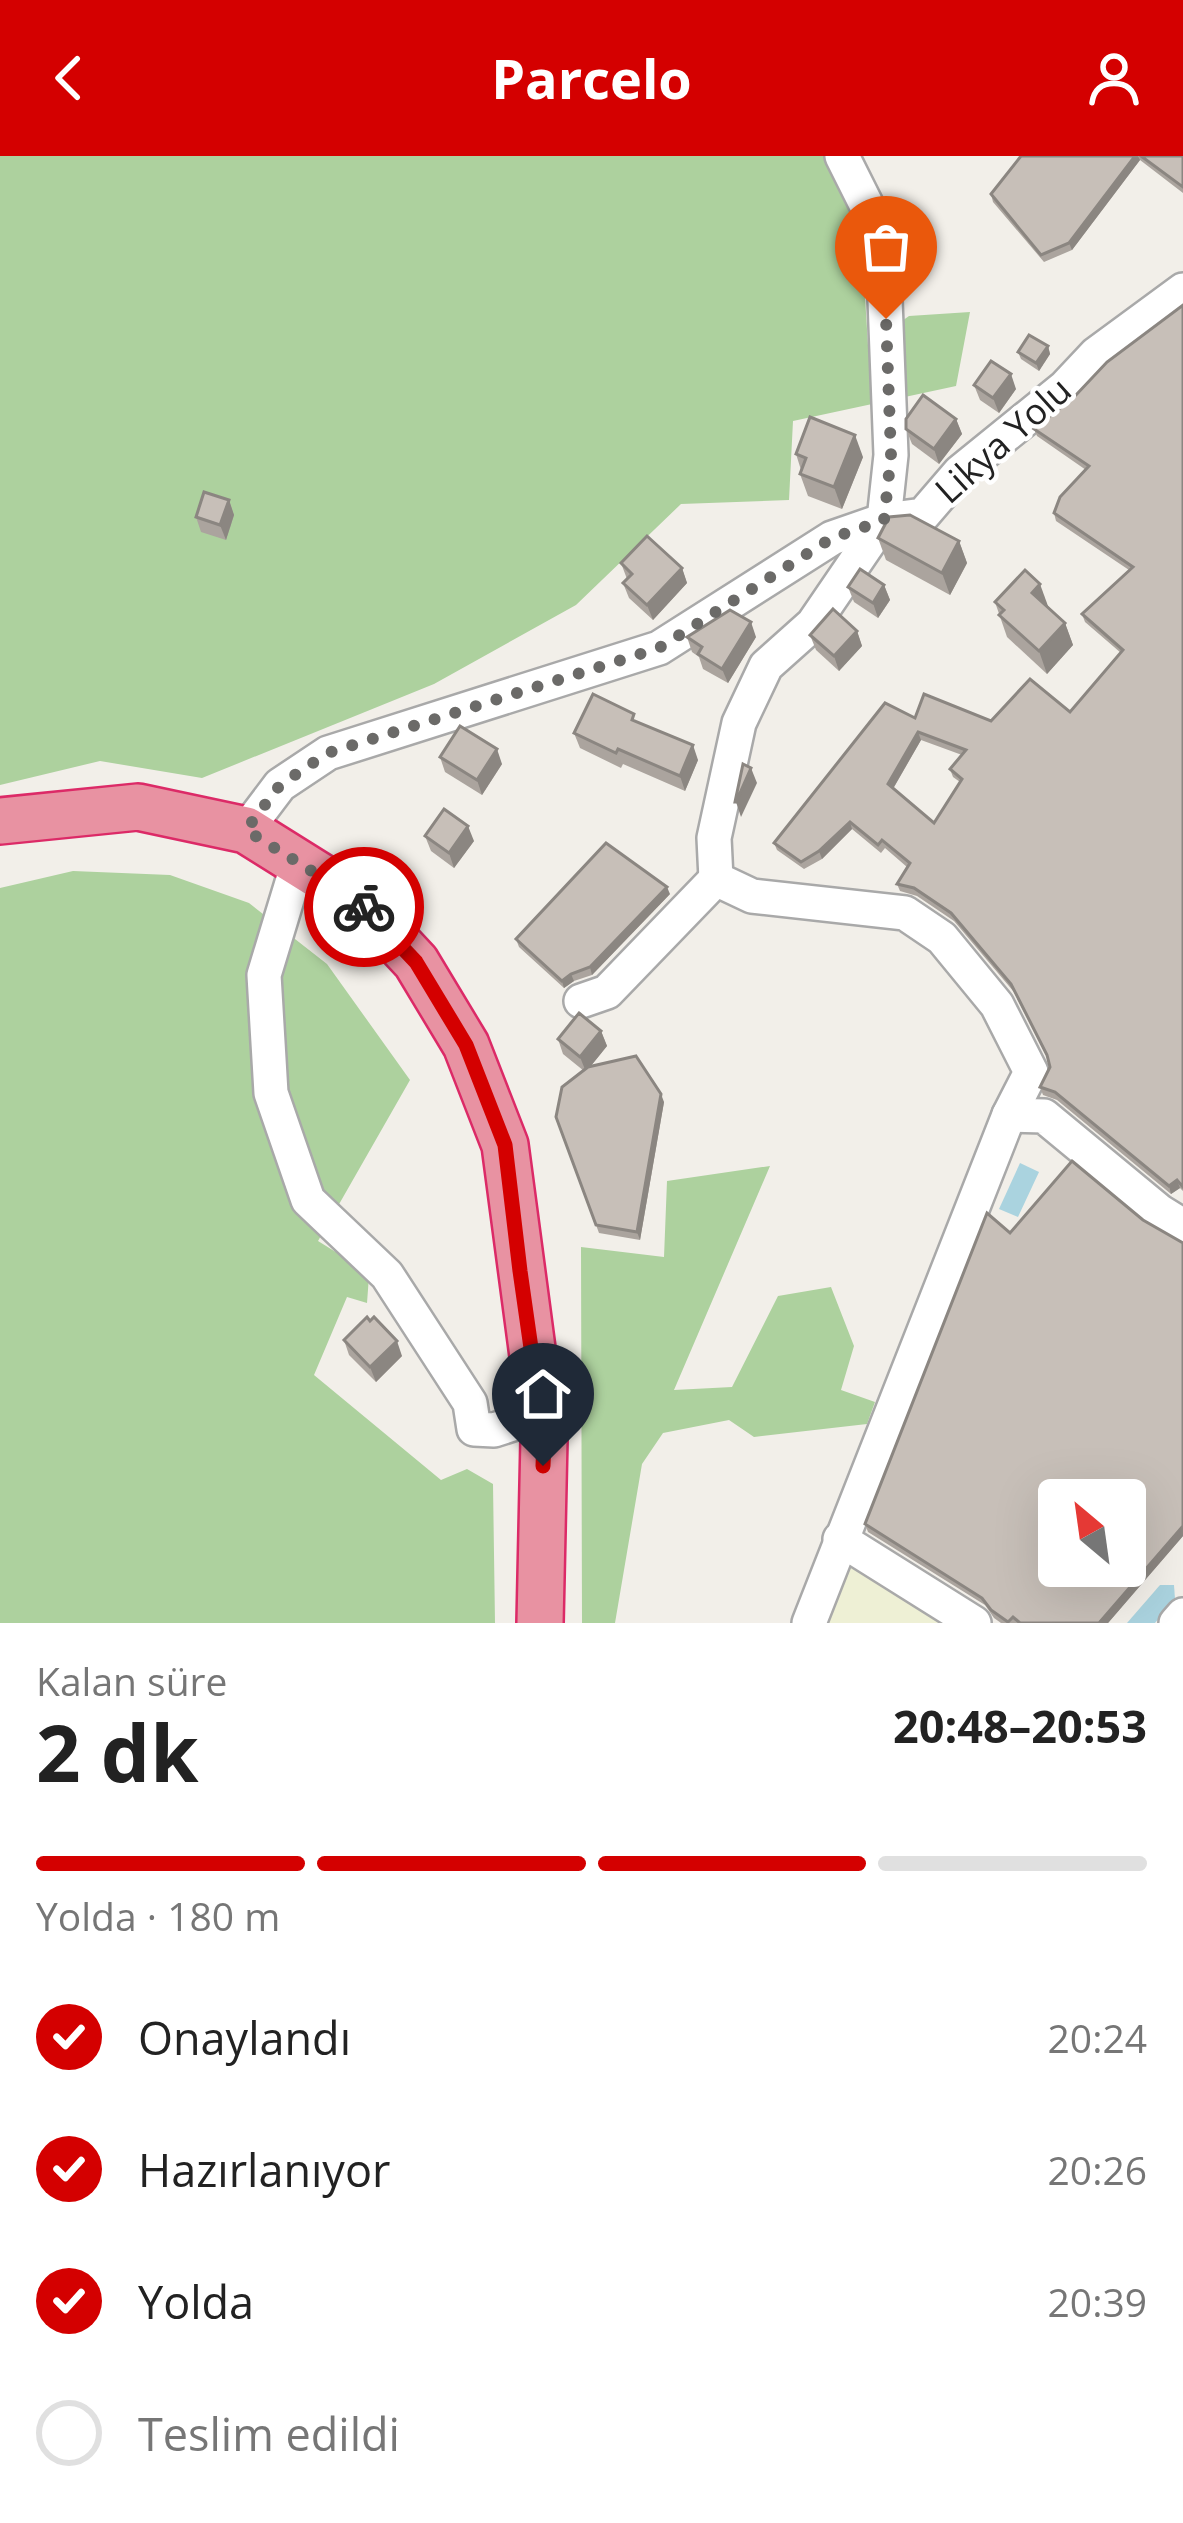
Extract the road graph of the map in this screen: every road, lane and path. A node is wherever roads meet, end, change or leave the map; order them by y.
1 (842, 156) edge
2 (1183, 290) edge
3 (884, 520) junction
4 (0, 821) edge
5 (246, 830) junction
6 (298, 863) junction
7 (716, 879) junction
8 (581, 1001) dead end
9 (1009, 1115) junction
10 (1183, 1226) edge
11 (540, 1414) junction
12 (840, 1539) junction
13 (1183, 1615) edge
14 (540, 1623) edge
15 (809, 1623) edge
16 (974, 1623) edge
17 (1176, 1623) edge

1 - 3 street, Likya Yolu
2 - 3 street, Likya Yolu
3 - 5 street
3 - 7 street
4 - 5 highway
5 - 6 highway
6 - 11 highway
6 - 11 street
7 - 8 street
7 - 9 street
9 - 10 street
9 - 12 street
11 - 14 highway
12 - 15 street
12 - 16 street
13 - 17 street

